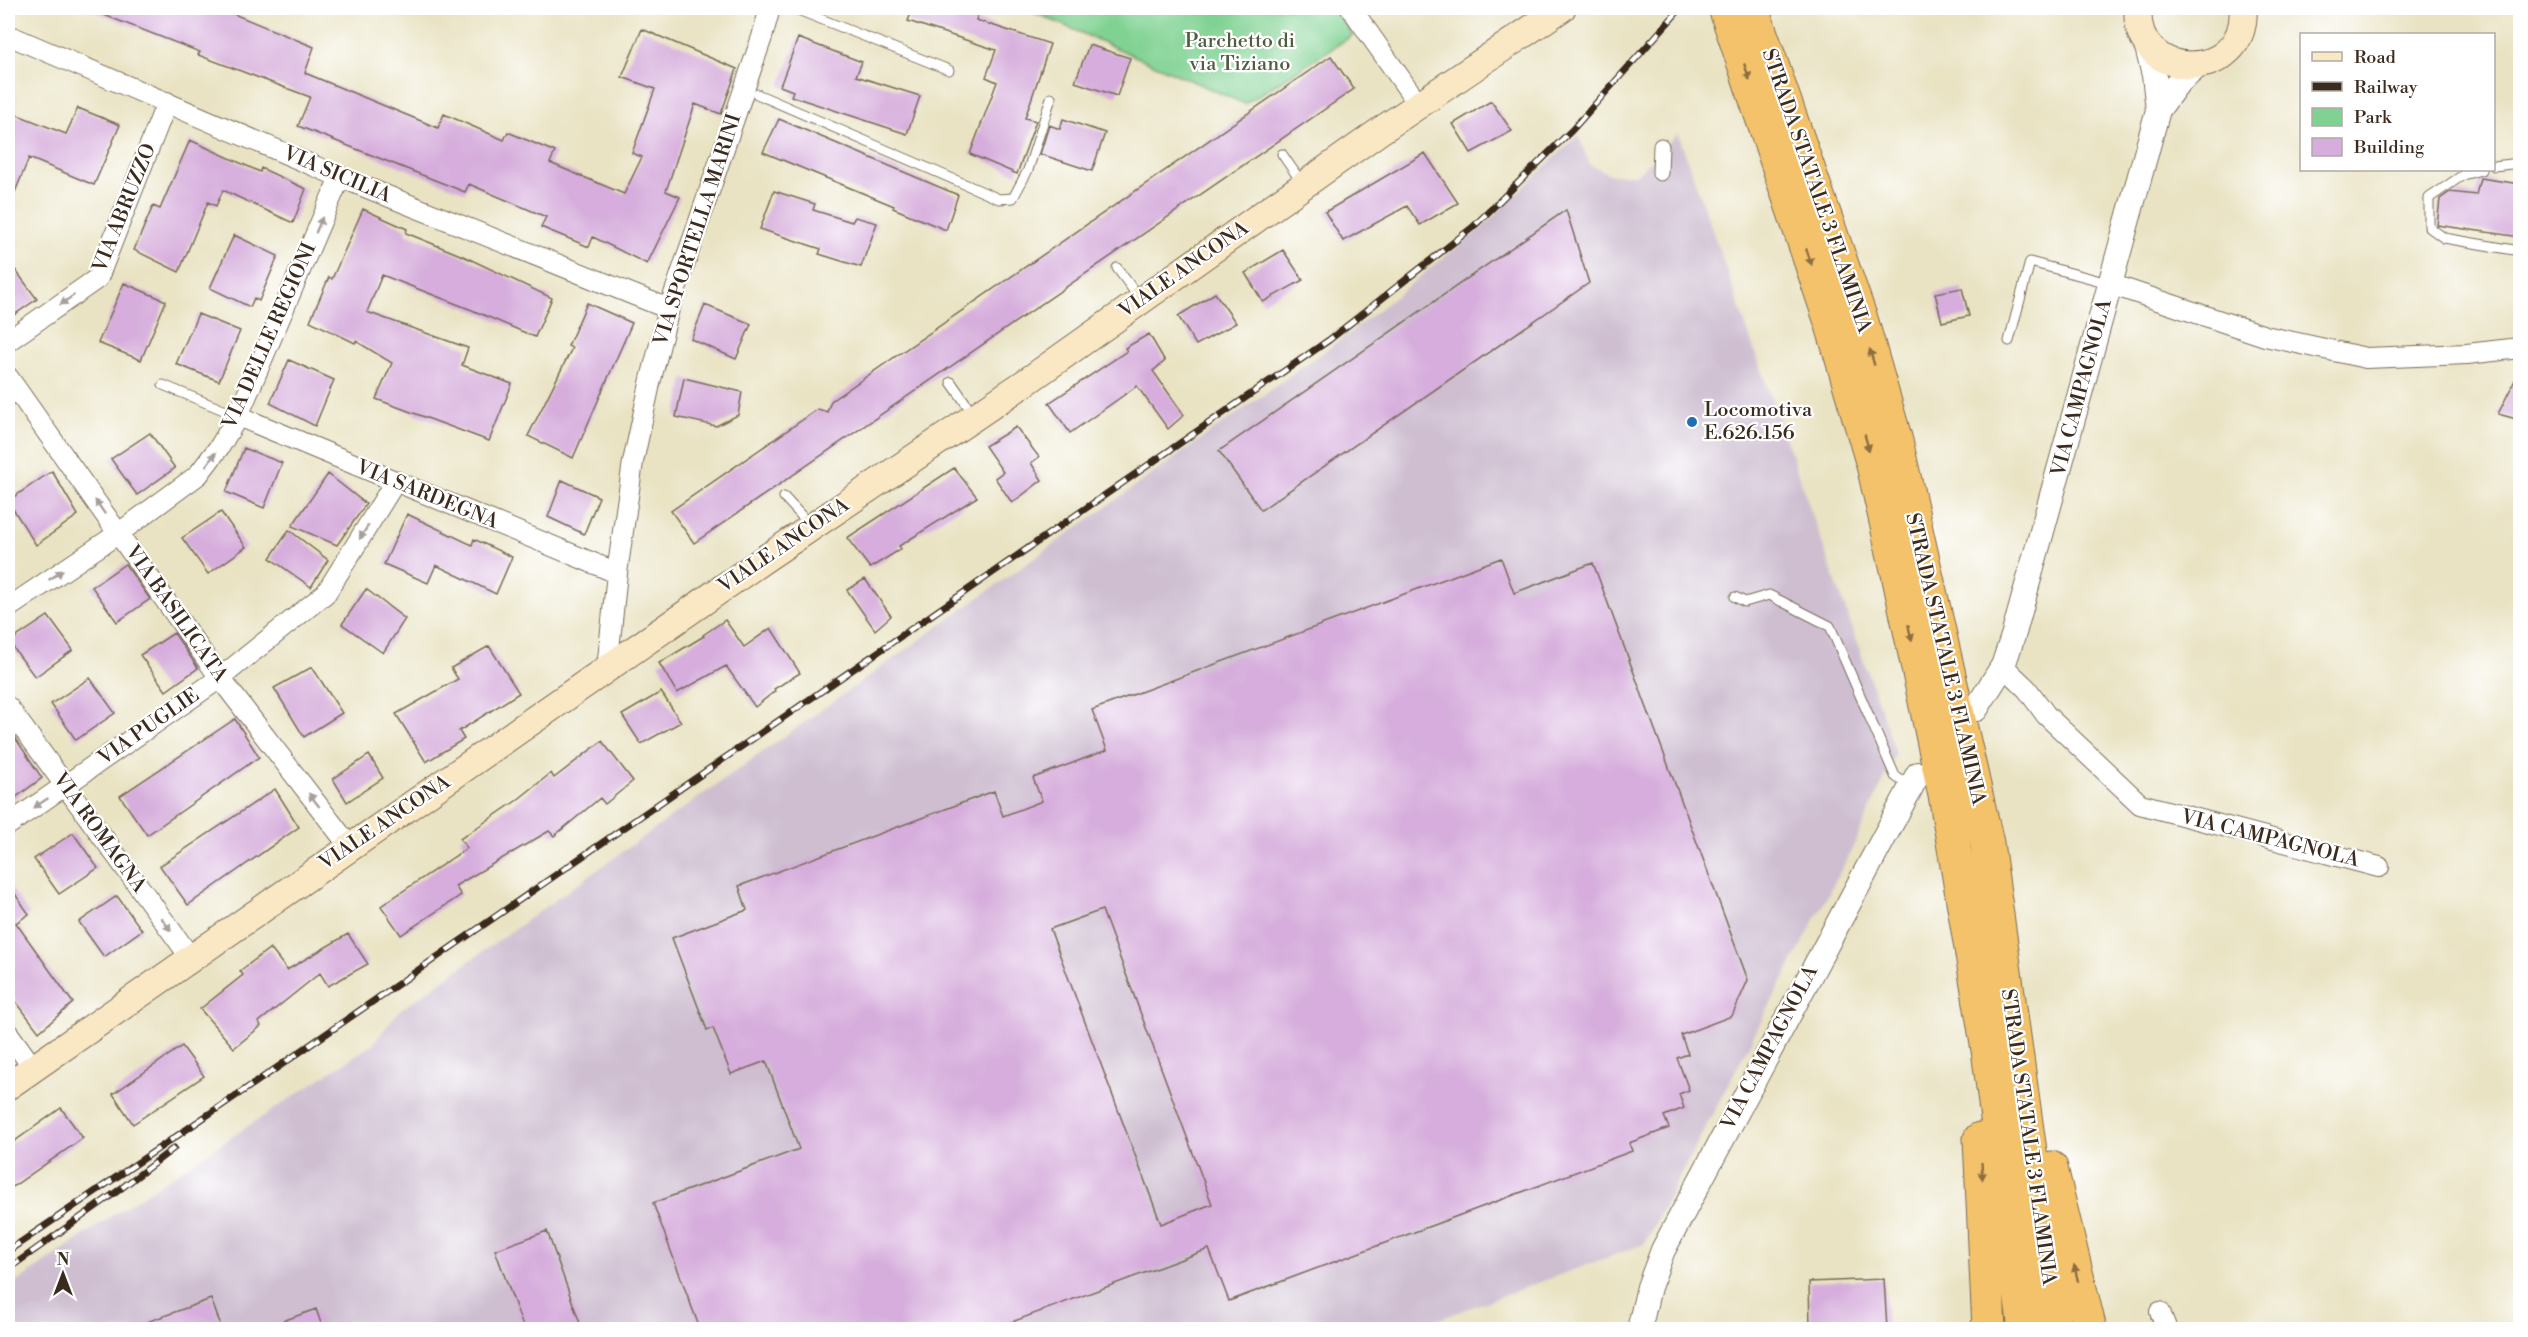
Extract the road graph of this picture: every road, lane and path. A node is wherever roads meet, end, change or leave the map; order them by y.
1 (770, 8) edge
2 (793, 8) edge
3 (1351, 8) edge
4 (1562, 8) edge
5 (2138, 8) edge
6 (2243, 8) edge
7 (1735, 10) edge
8 (8, 35) edge
9 (2146, 43) junction
10 (2199, 65) junction
11 (948, 70) dead end
12 (757, 94) dead end
13 (1052, 98) dead end
14 (167, 102) junction
15 (1419, 105) junction
16 (2158, 110) junction
17 (1661, 146) dead end
18 (1282, 154) dead end
19 (2520, 163) edge
20 (2495, 166) edge
21 (2477, 171) edge
22 (1660, 173) dead end
23 (340, 177) junction
24 (1304, 185) junction
25 (2520, 251) edge
26 (1117, 268) dead end
27 (2110, 284) junction
28 (1141, 301) junction
29 (669, 309) junction
30 (8, 341) edge
31 (2009, 341) dead end
32 (2520, 348) edge
33 (8, 377) edge
34 (951, 382) dead end
35 (163, 385) dead end
36 (238, 416) junction
37 (975, 417) junction
38 (395, 482) junction
39 (784, 497) dead end
40 (812, 527) junction
41 (119, 533) junction
42 (617, 573) junction
43 (1735, 597) dead end
44 (8, 608) edge
45 (2003, 666) junction
46 (608, 669) junction
47 (220, 678) junction
48 (8, 707) edge
49 (1976, 708) dead end
50 (1914, 781) joint
51 (64, 787) junction
52 (8, 825) edge
53 (1987, 843) junction
54 (350, 847) junction
55 (2379, 867) dead end
56 (1960, 883) junction
57 (191, 958) junction
58 (8, 1033) edge
59 (34, 1069) junction
60 (8, 1086) edge
61 (1639, 1329) edge
62 (1989, 1329) edge
63 (2025, 1329) edge
64 (2055, 1329) edge
65 (2090, 1329) edge

1 - 29 street, VIA SPORTELLA MARINI
2 - 11 lane
3 - 15 street
4 - 15 main road, VIALE ANCONA
5 - 9 main road, VIA CAMPAGNOLA
6 - 10 main road, VIA CAMPAGNOLA
53 -> 7 highway, STRADA STATALE 3 FLAMINIA
7 -> 56 highway, STRADA STATALE 3 FLAMINIA
8 - 14 street, VIA SICILIA
9 - 10 main road
9 - 16 street, VIA CAMPAGNOLA
10 - 16 street, VIA CAMPAGNOLA
12 - 13 lane
14 - 23 street, VIA SICILIA
14 -> 30 street, VIA ABRUZZO
15 - 24 main road, VIALE ANCONA
16 - 27 street, VIA CAMPAGNOLA
17 - 22 street
18 - 24 lane
19 - 20 lane
21 - 25 lane
23 - 29 street, VIA SICILIA
36 -> 23 street, VIA DELLE REGIONI
24 - 28 main road, VIALE ANCONA
26 - 28 lane
27 - 31 lane
27 - 32 street
27 - 45 street, VIA CAMPAGNOLA
28 - 37 main road, VIALE ANCONA
29 - 42 street, VIA SPORTELLA MARINI
41 -> 33 street, VIA BASILICATA
34 - 37 lane
35 - 36 lane
36 - 38 street, VIA SARDEGNA
41 -> 36 street, VIA DELLE REGIONI
37 - 40 main road, VIALE ANCONA
38 - 42 street, VIA SARDEGNA
38 -> 47 street, VIA PUGLIE
39 - 40 lane
40 - 46 main road, VIALE ANCONA
44 -> 41 street, VIA DELLE REGIONI
41 - 47 street, VIA BASILICATA
42 - 46 street, VIA SPORTELLA MARINI
43 - 50 lane
45 - 49 street, VIA CAMPAGNOLA
45 - 55 street, VIA CAMPAGNOLA
46 - 54 main road, VIALE ANCONA
47 - 51 street, VIA PUGLIE
54 -> 47 street, VIA BASILICATA
48 - 51 street, VIA ROMAGNA
50 - 61 street, VIA CAMPAGNOLA
51 -> 52 street, VIA PUGLIE
51 -> 57 street, VIA ROMAGNA
53 - 64 highway, STRADA STATALE 3 FLAMINIA
65 -> 53 highway
54 - 57 main road, VIALE ANCONA
56 -> 62 highway
56 - 63 highway, STRADA STATALE 3 FLAMINIA
57 - 59 main road, VIALE ANCONA
58 - 59 street
59 - 60 main road, VIALE ANCONA

